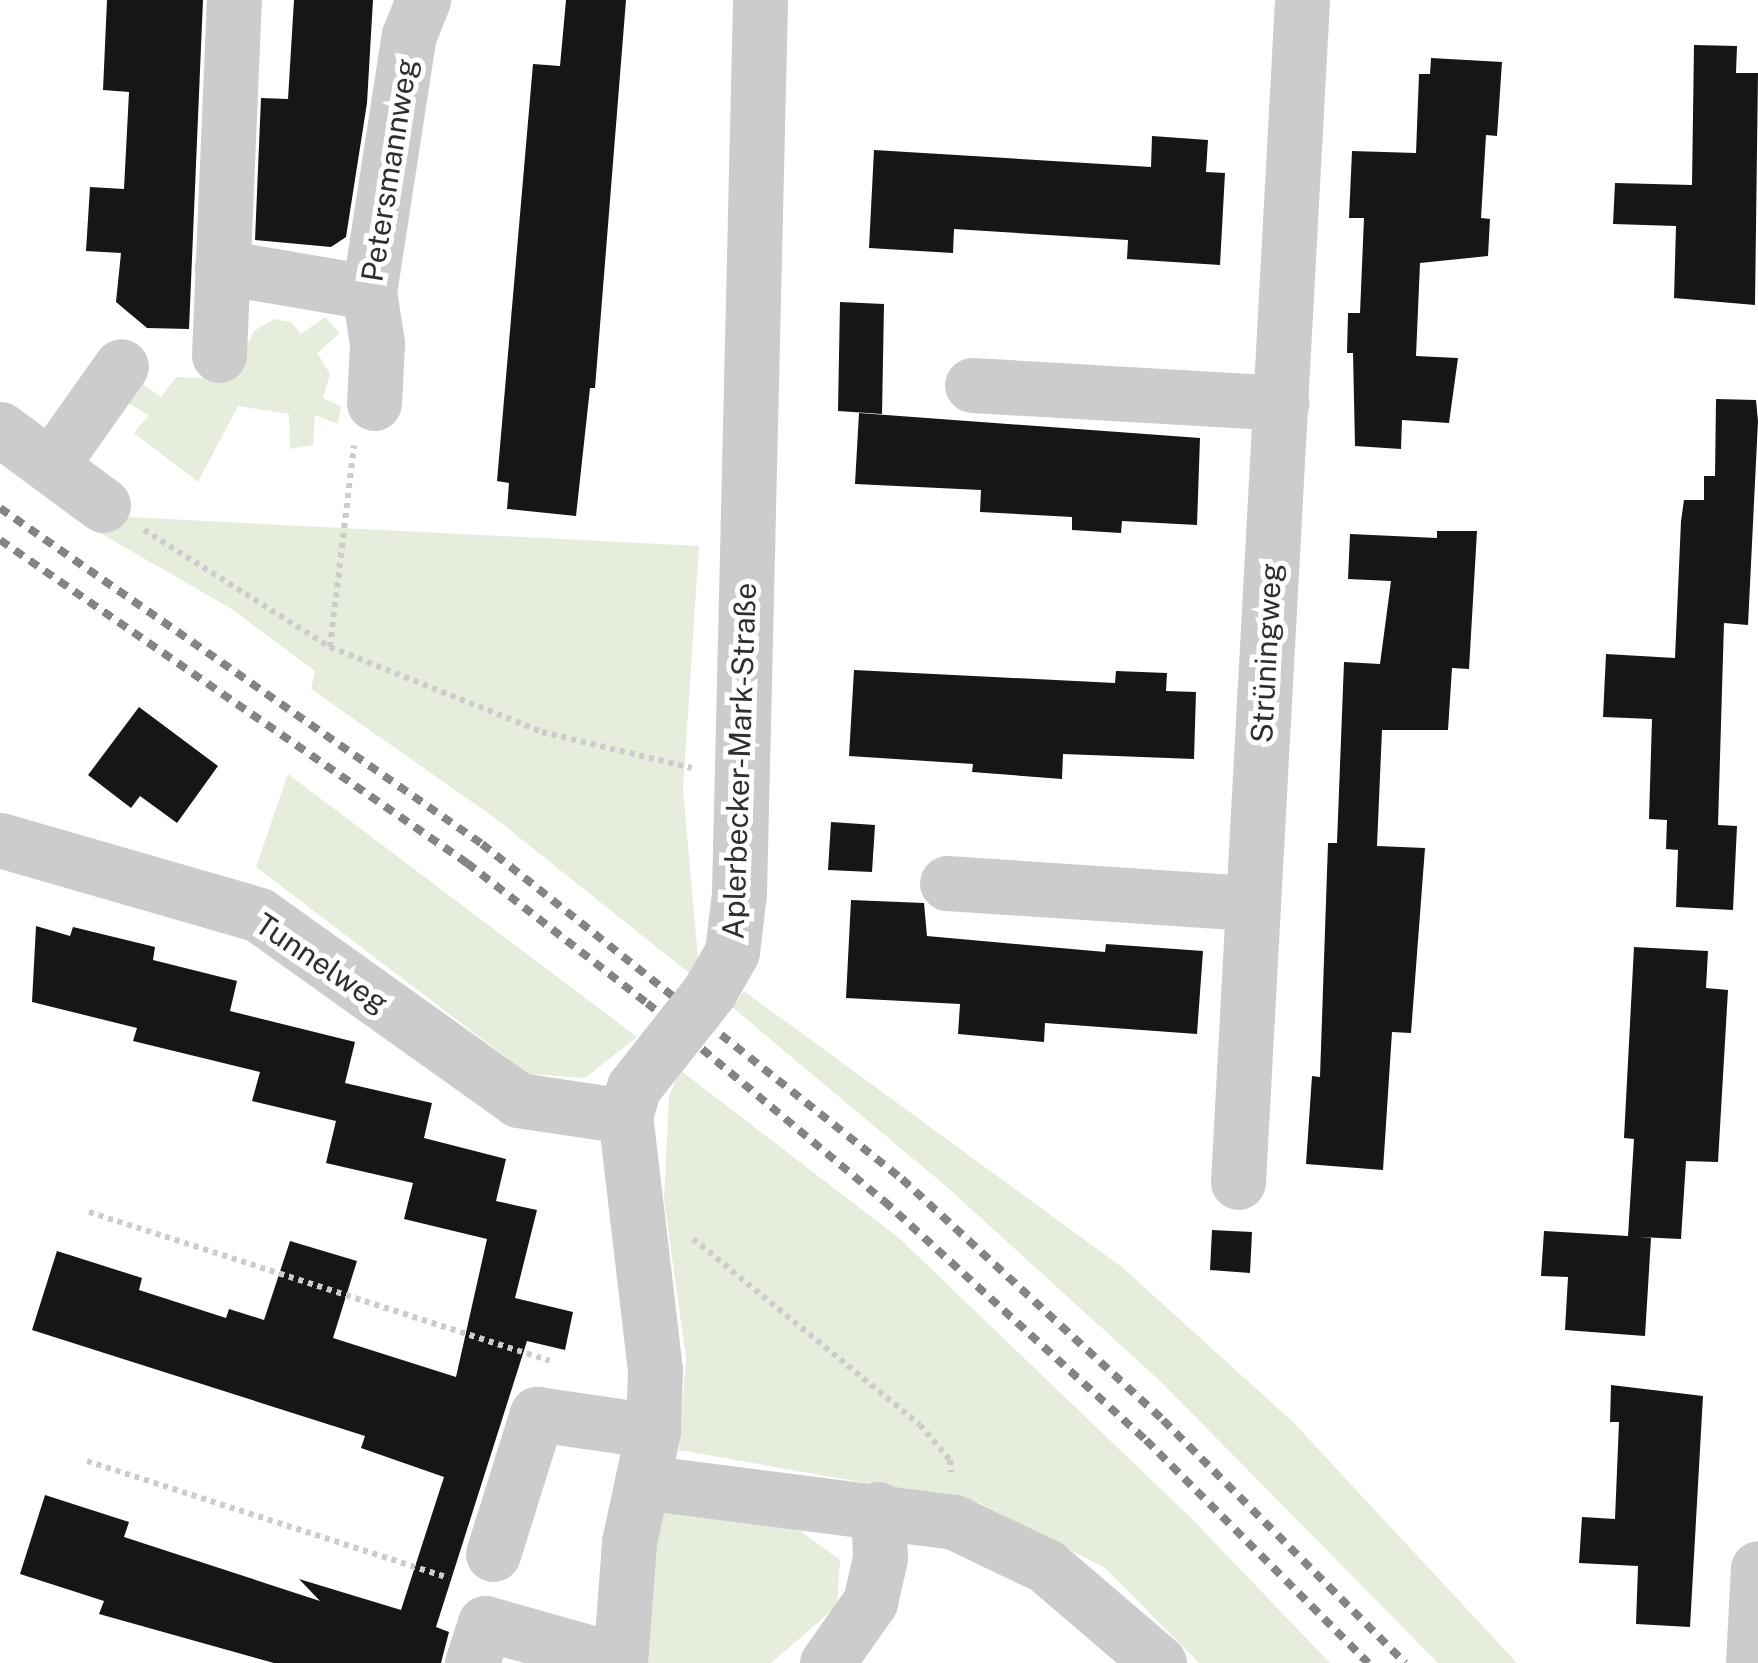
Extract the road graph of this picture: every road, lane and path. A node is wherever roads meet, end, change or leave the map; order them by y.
1 (234, 0) edge
2 (422, 0) edge
3 (760, 0) edge
4 (1302, 0) edge
5 (222, 267) junction
6 (369, 292) junction
7 (219, 354) dead end
8 (121, 366) dead end
9 (972, 384) dead end
10 (374, 403) joint
11 (1281, 403) junction
12 (0, 429) edge
13 (51, 465) junction
14 (103, 505) joint
15 (330, 647) junction
16 (742, 780) junction
17 (0, 840) edge
18 (947, 883) dead end
19 (1252, 903) junction
20 (625, 1116) junction
21 (1238, 1182) dead end
22 (89, 1212) dead end
23 (640, 1218) junction
24 (560, 1364) dead end
25 (647, 1456) junction
26 (87, 1461) dead end
27 (878, 1508) junction
28 (954, 1522) junction
29 (475, 1567) joint
30 (1758, 1568) edge
31 (620, 1662) edge
32 (472, 1663) edge
33 (827, 1663) edge
34 (1158, 1663) edge
35 (1753, 1663) edge

1 - 5 street
2 - 6 street, Petersmannweg
3 - 16 street, Aplerbecker-Mark-Straße
4 - 11 street, Strüningweg
5 - 6 street
5 - 7 street
6 - 10 street, Petersmannweg
8 - 13 street
9 - 11 street
10 - 15 path
11 - 19 street, Strüningweg
12 - 13 street
13 - 14 street
14 - 15 path
15 - 16 path
16 - 20 street, Aplerbecker-Mark-Straße, bridge
17 - 20 street, Tunnelweg
18 - 19 street
19 - 21 street, Strüningweg
20 - 23 street
22 - 24 path
23 - 25 street
23 - 28 path
25 - 27 street
25 - 29 street
25 - 31 street
26 - 29 path
27 - 28 street
27 - 33 street
28 - 34 street
30 - 35 street
31 - 32 street

